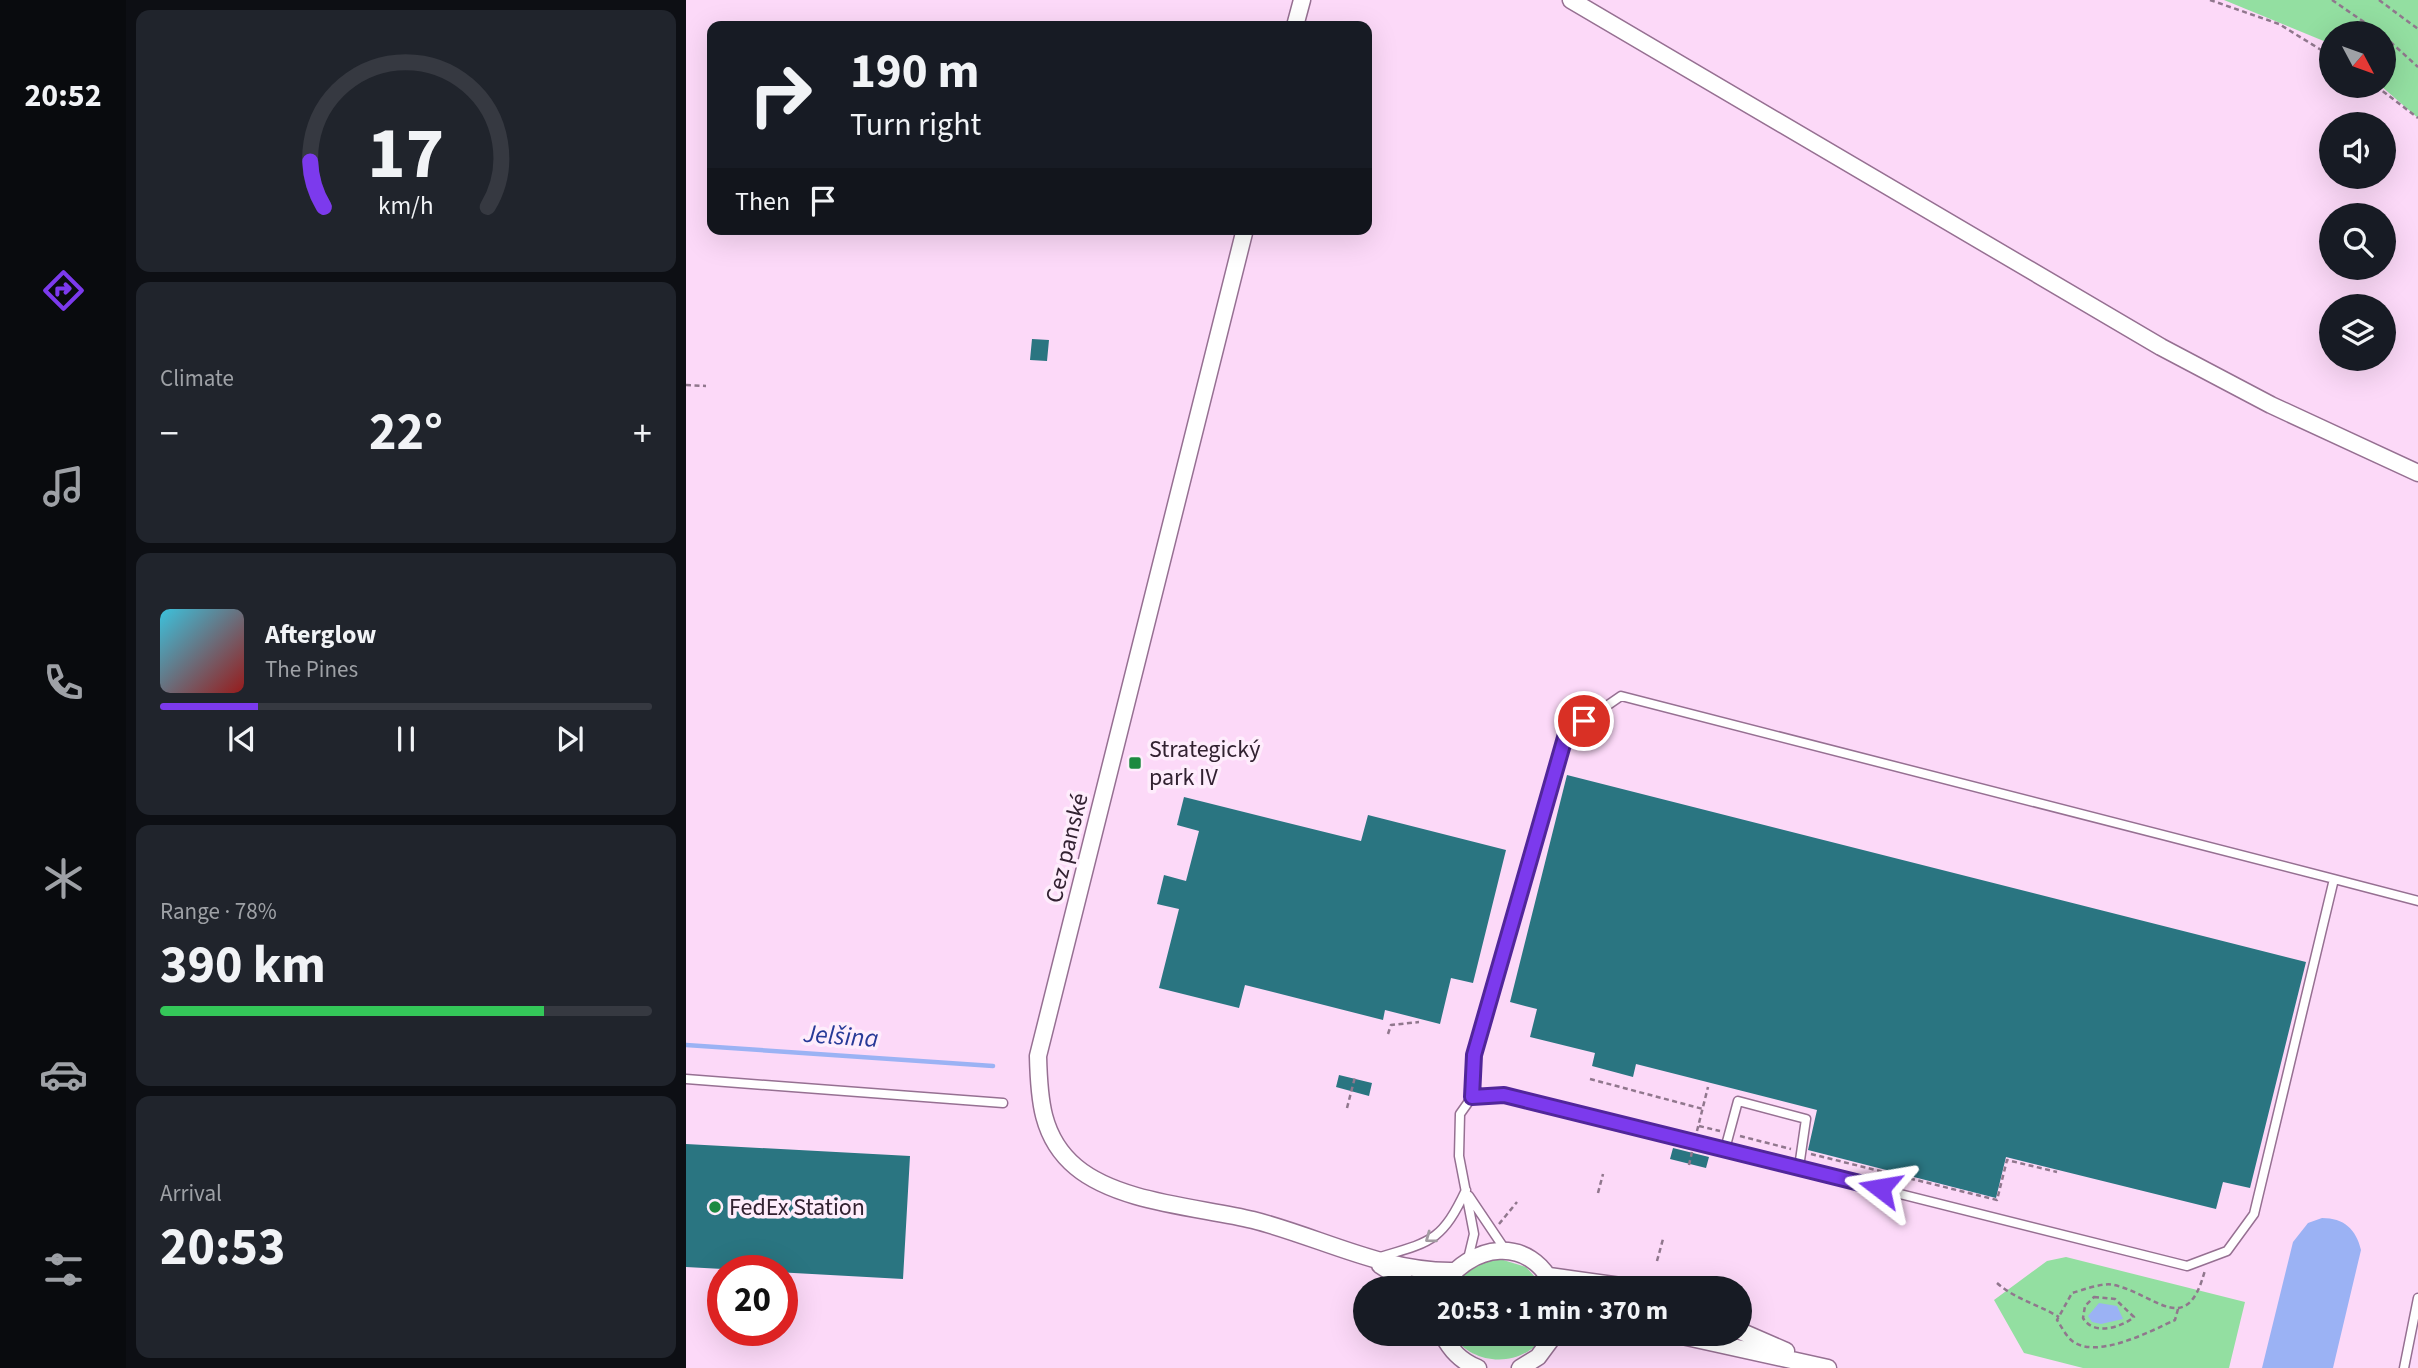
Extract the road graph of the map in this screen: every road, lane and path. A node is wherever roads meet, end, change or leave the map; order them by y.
1 (1302, 0) edge
2 (1571, 0) edge
3 (2210, 0) edge
4 (2332, 0) edge
5 (2379, 0) edge
6 (1296, 21) edge
7 (2362, 21) edge
8 (2418, 29) edge
9 (2396, 47) edge
10 (2319, 49) edge
11 (2418, 67) edge
12 (2392, 98) edge
13 (2418, 118) edge
14 (1243, 235) edge
15 (686, 385) edge
16 (706, 386) dead end
17 (2418, 473) edge
18 (2334, 878) junction
19 (2418, 901) edge
20 (1419, 1022) dead end
21 (1388, 1034) dead end
22 (1355, 1077) dead end
23 (686, 1079) edge
24 (1590, 1079) dead end
25 (1708, 1087) dead end
26 (1472, 1097) junction
27 (1003, 1103) dead end
28 (1347, 1108) dead end
29 (1703, 1109) junction
30 (1729, 1133) junction
31 (1725, 1149) junction
32 (1800, 1151) junction
33 (1799, 1167) junction
34 (2057, 1172) dead end
35 (1603, 1174) dead end
36 (1466, 1190) junction
37 (1598, 1193) dead end
38 (1517, 1202) dead end
39 (1497, 1225) dead end
40 (1663, 1238) dead end
41 (1506, 1251) junction
42 (1372, 1259) junction
43 (1468, 1259) junction
44 (1657, 1261) dead end
45 (2208, 1261) junction
46 (1453, 1271) junction
47 (1397, 1276) edge
48 (1450, 1276) edge
49 (1545, 1276) edge
50 (1997, 1283) dead end
51 (2091, 1289) junction
52 (2094, 1297) junction
53 (2418, 1298) edge
54 (2178, 1309) junction
55 (2059, 1317) junction
56 (2414, 1327) edge
57 (1752, 1336) edge
58 (1449, 1346) edge
59 (1546, 1346) edge
60 (1728, 1346) edge
61 (1524, 1367) edge
62 (1478, 1368) edge
63 (1828, 1368) edge
64 (2404, 1368) edge

1 - 6 street
2 - 17 street
3 - 10 path
4 - 7 path
5 - 8 path
9 - 11 path
12 - 13 path
14 - 42 street, Cez panské
15 - 16 path
18 - 19 lane
18 - 26 lane
18 - 45 lane
20 - 21 path
22 - 28 path
23 - 27 lane
24 - 29 path
25 - 29 path
26 - 31 lane
26 - 36 lane
29 - 30 path
30 - 31 lane
30 - 32 path
30 - 32 lane
31 - 33 lane
32 - 33 lane
32 - 34 path
33 - 45 lane
35 - 37 path
36 - 41 lane
36 -> 42 lane
36 - 43 lane
38 - 39 path
40 - 44 path
41 - 43 street
41 - 49 street
42 - 46 street, Cez panské
42 - 47 street, Cez panské
43 - 46 street
45 - 54 path
46 - 48 street
50 - 55 path
51 - 52 path
51 - 54 path
51 - 55 path
52 - 52 path
53 - 56 lane
54 - 55 path
56 - 64 lane
57 - 63 street
58 - 62 street
59 - 61 street
60 - 63 street

